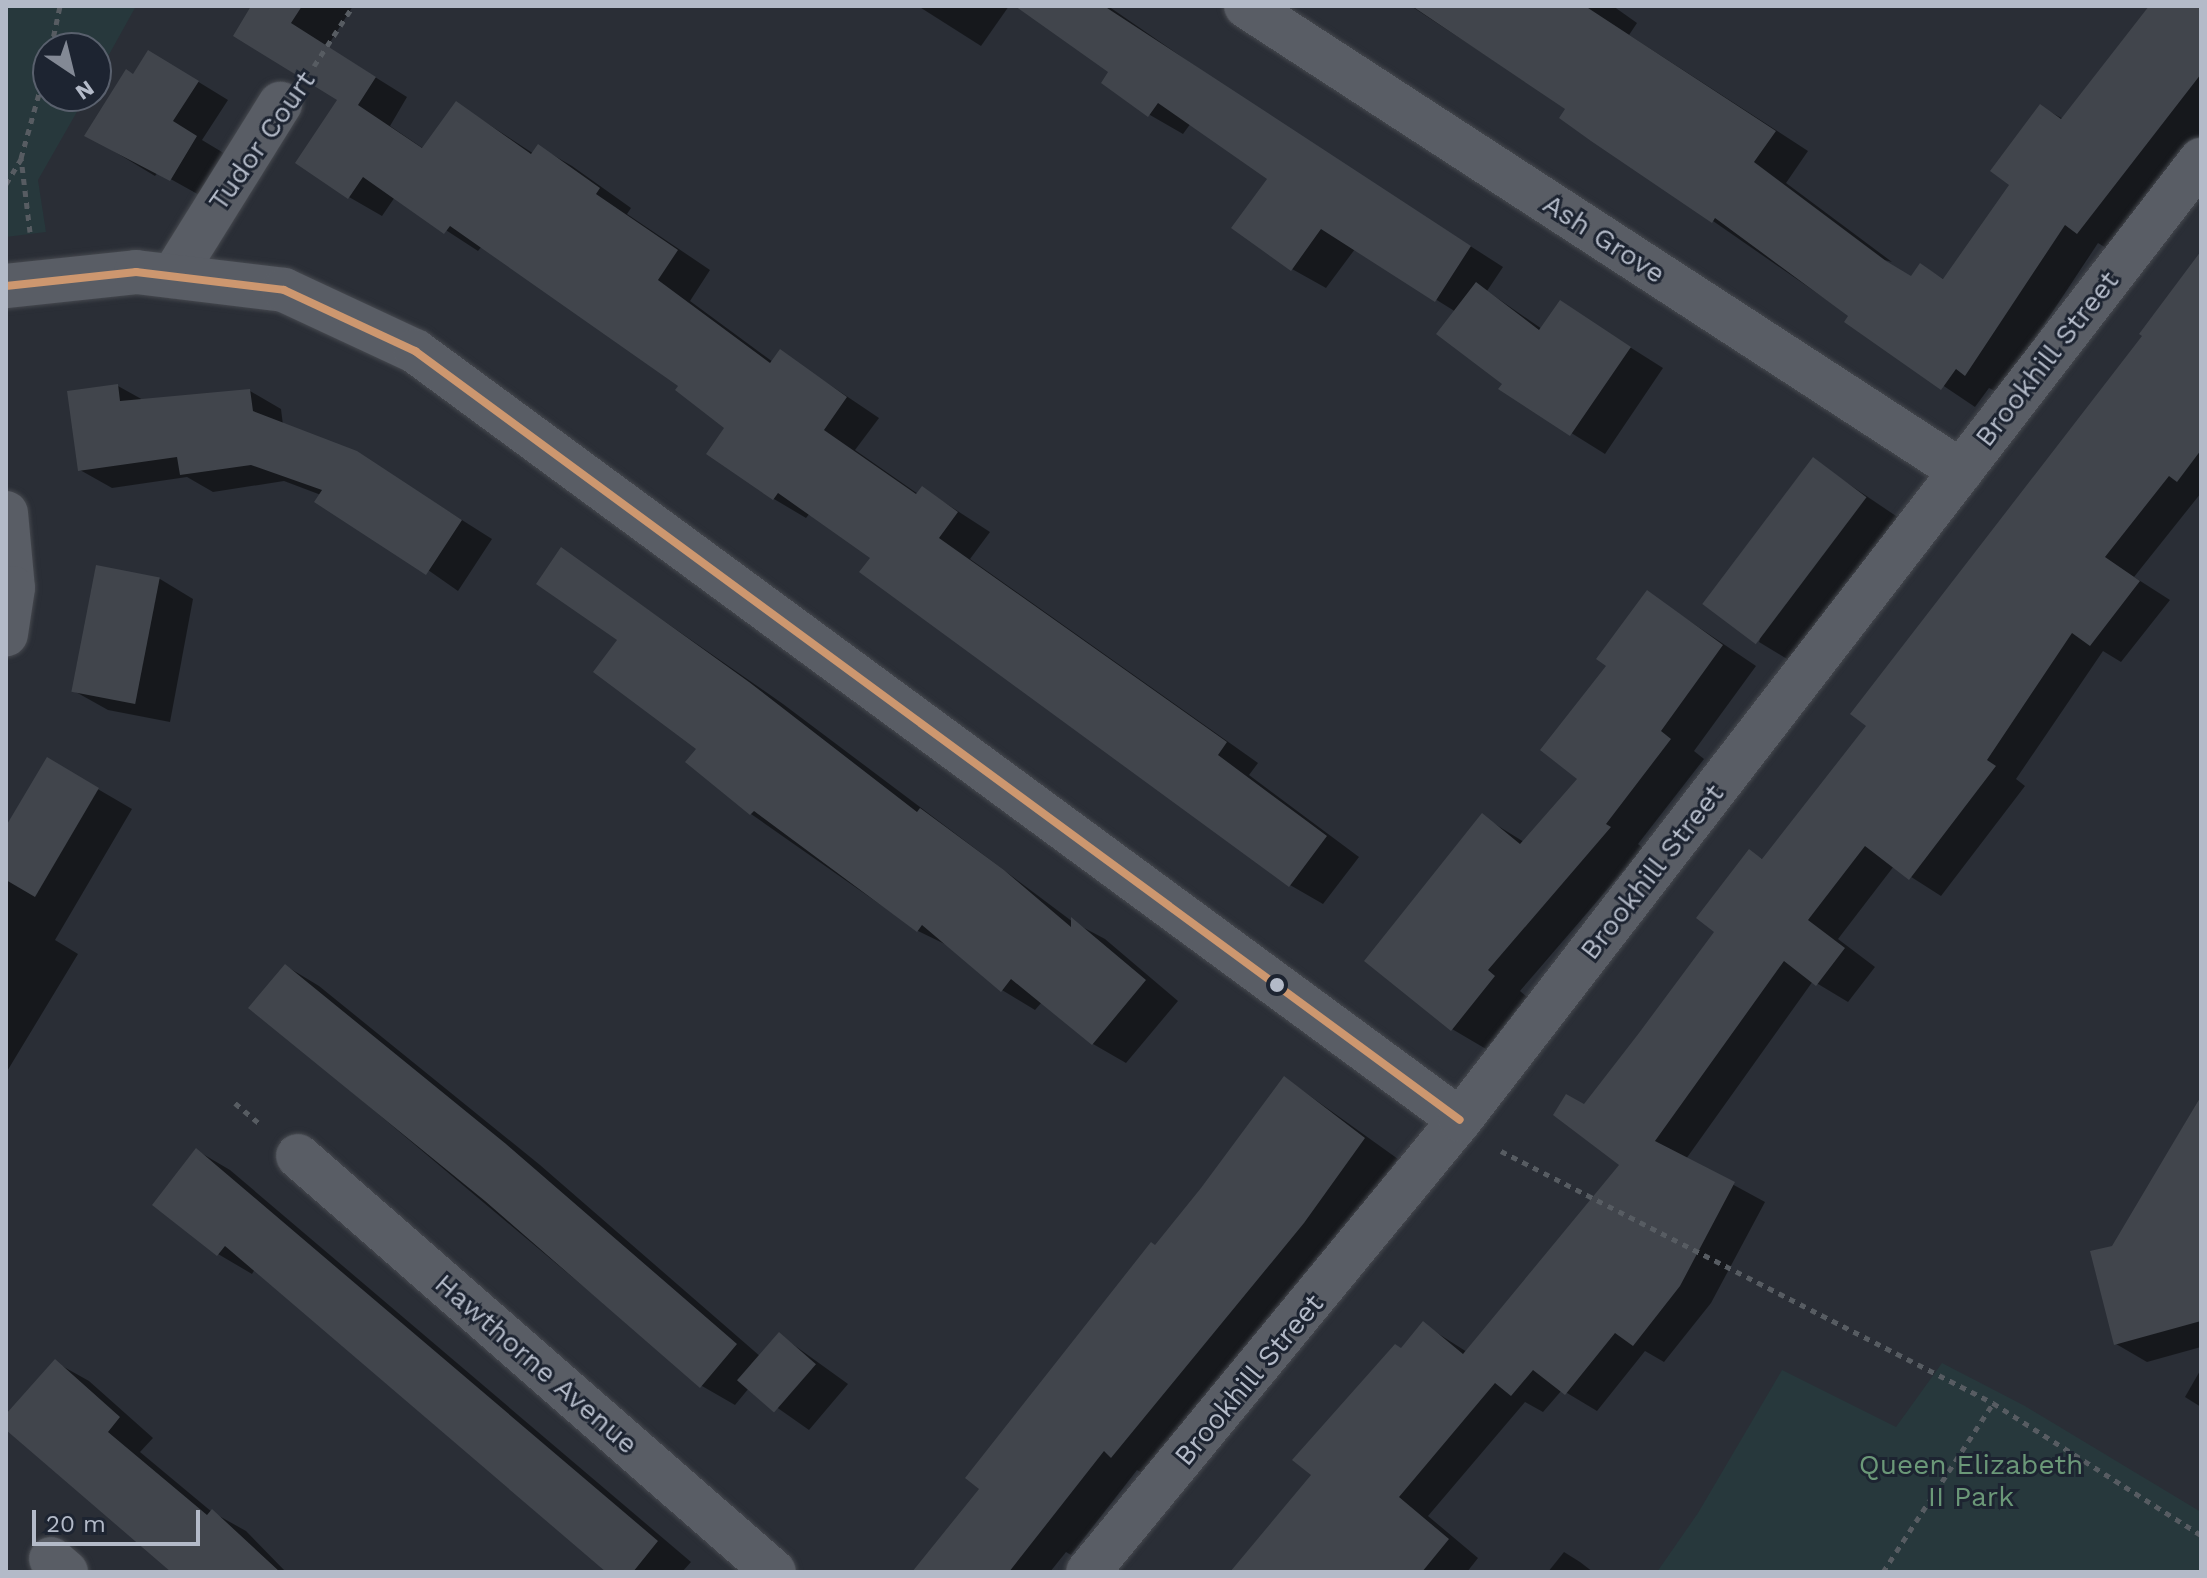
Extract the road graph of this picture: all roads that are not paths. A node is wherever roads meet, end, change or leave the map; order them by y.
1 (1246, 6) edge
2 (280, 104) road end
3 (2201, 160) edge
4 (173, 276) junction
5 (22, 284) edge
6 (1961, 471) junction
7 (6, 513) edge
8 (6, 634) edge
9 (1460, 1120) junction
10 (298, 1156) dead end
11 (774, 1572) edge
12 (1088, 1572) edge

1 - 6 street, Ash Grove
2 - 4 street, Tudor Court
3 - 6 street, Brookhill Street
4 - 5 street
4 - 9 street
6 - 9 street, Brookhill Street
7 - 8 street
9 - 12 street, Brookhill Street
10 - 11 street, Hawthorne Avenue

